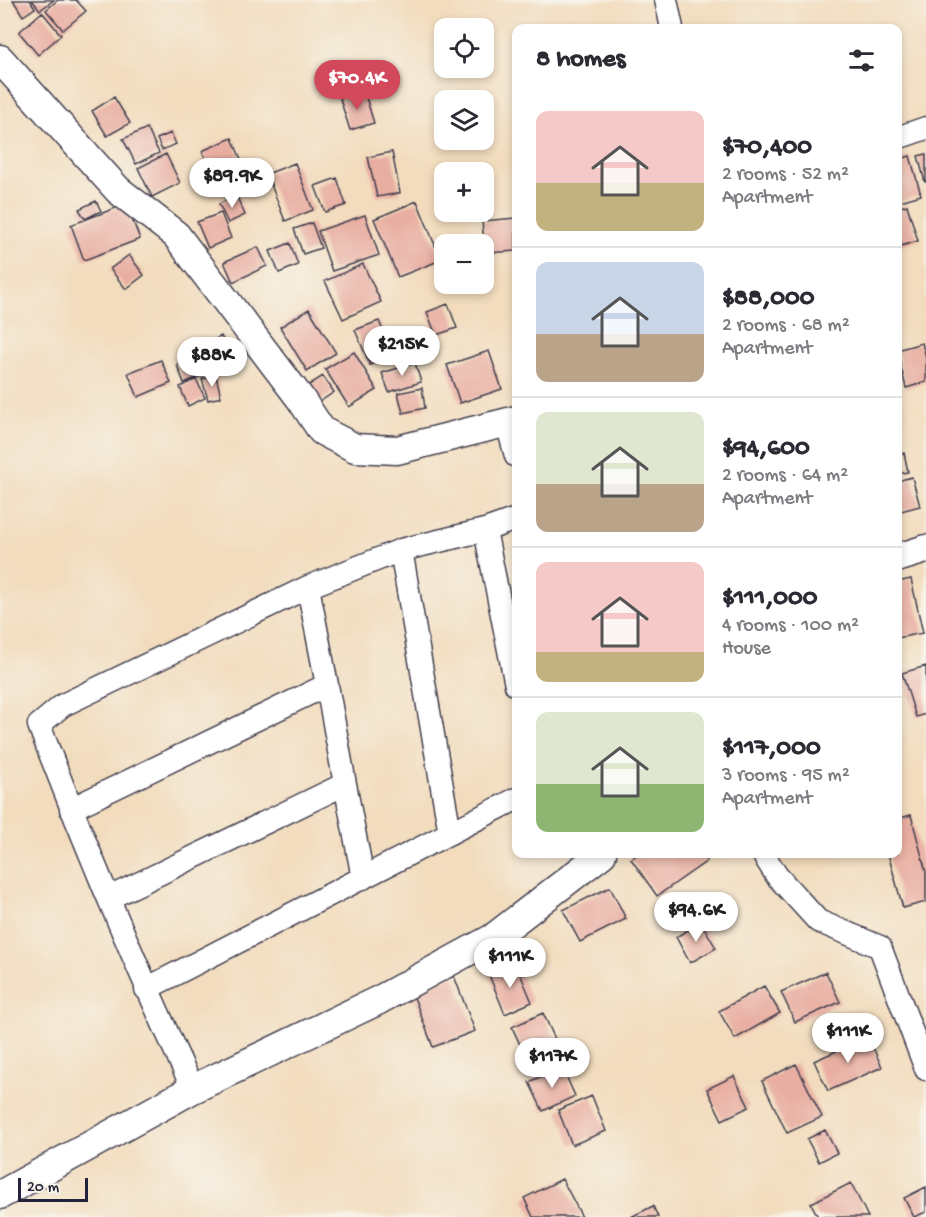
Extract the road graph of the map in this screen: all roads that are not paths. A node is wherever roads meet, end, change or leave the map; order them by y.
1 (666, 0) edge
2 (671, 24) edge
3 (0, 59) edge
4 (926, 128) edge
5 (902, 136) edge
6 (511, 421) edge
7 (512, 520) edge
8 (485, 530) junction
9 (926, 549) edge
10 (401, 550) junction
11 (902, 556) edge
12 (308, 587) junction
13 (512, 665) edge
14 (327, 685) junction
15 (345, 784) junction
16 (512, 801) edge
17 (71, 809) junction
18 (450, 833) junction
19 (597, 858) edge
20 (766, 858) edge
21 (363, 878) junction
22 (109, 898) junction
23 (146, 989) junction
24 (926, 1070) edge
25 (192, 1089) junction
26 (0, 1195) edge

1 - 2 street
3 - 6 street
4 - 5 street
7 - 8 street
8 - 10 street
8 - 13 street
9 - 11 street
10 - 12 street
10 - 18 street
12 - 14 street
12 - 17 street
14 - 15 street
14 - 17 street
15 - 21 street
15 - 22 street
16 - 18 street
17 - 22 street
18 - 21 street
19 - 25 street
20 - 24 street
21 - 23 street
22 - 23 street
23 - 25 street
25 - 26 street

